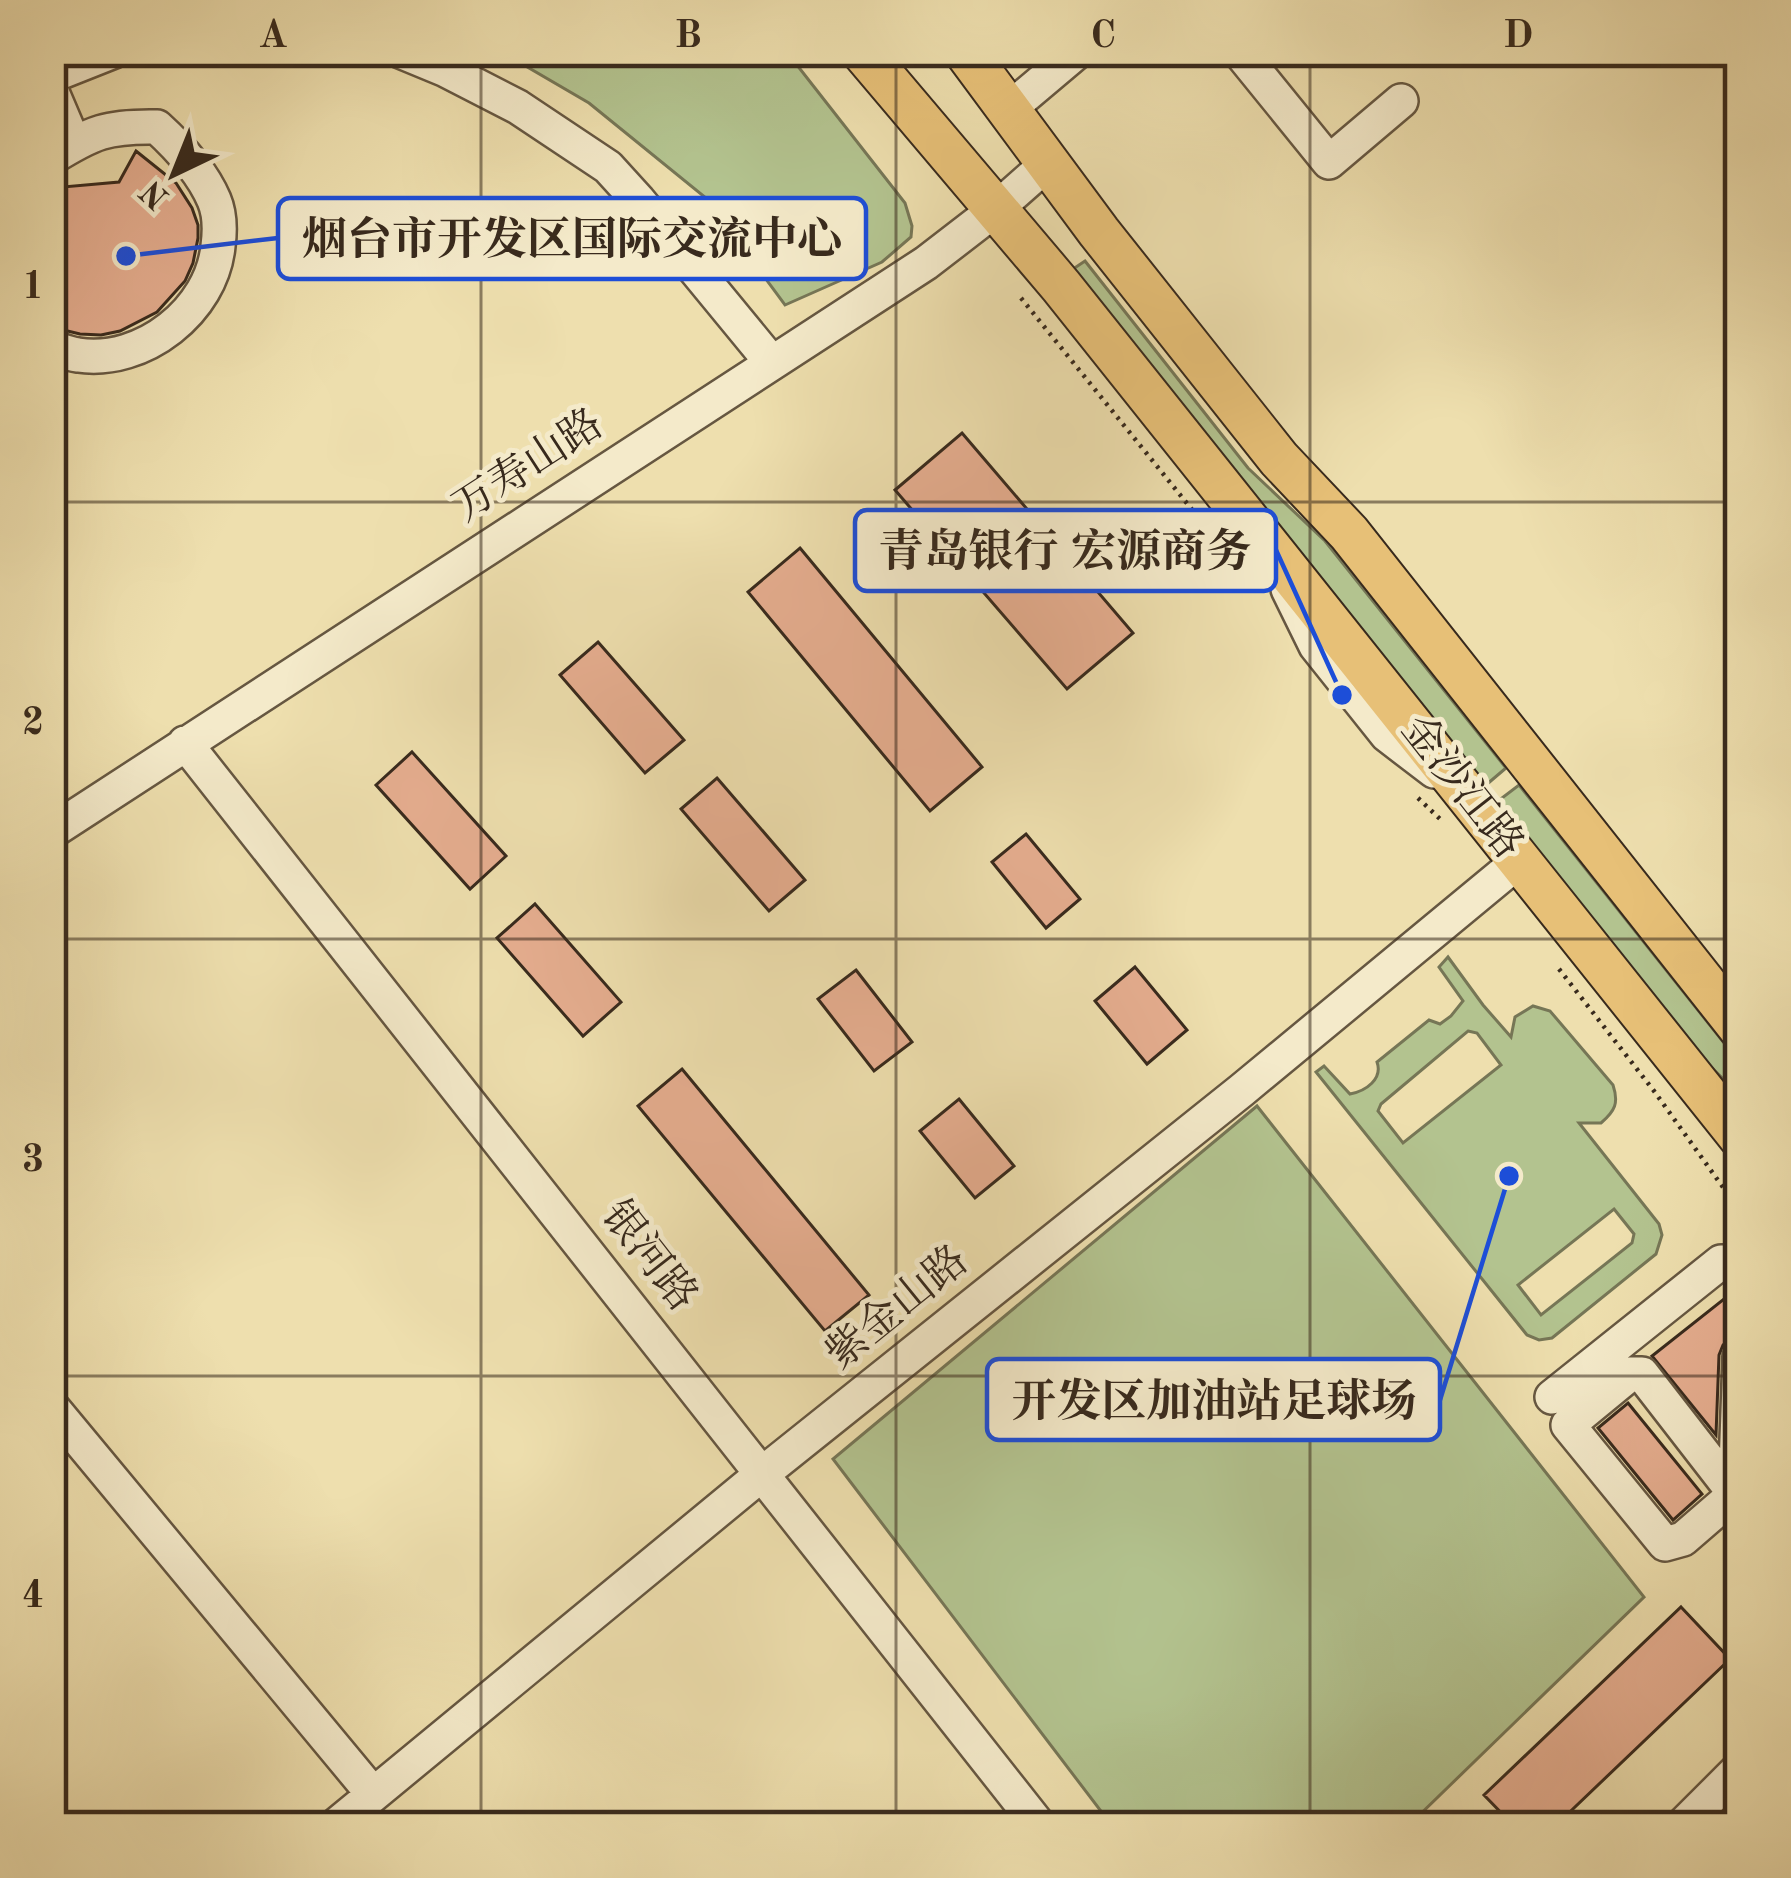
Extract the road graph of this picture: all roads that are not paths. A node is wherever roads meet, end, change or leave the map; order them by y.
1 (115, 51) edge
2 (400, 51) edge
3 (862, 51) edge
4 (964, 51) edge
5 (1078, 51) edge
6 (1239, 51) edge
7 (51, 76) edge
8 (51, 90) edge
9 (1401, 101) dead end
10 (1007, 110) junction
11 (62, 151) edge
12 (1047, 164) junction
13 (996, 209) junction
14 (51, 347) edge
15 (772, 363) junction
16 (185, 743) junction
17 (51, 832) edge
18 (1519, 861) junction
19 (1740, 1028) edge
20 (1740, 1137) edge
21 (1740, 1273) edge
22 (1740, 1357) edge
23 (1552, 1397) dead end
24 (51, 1406) edge
25 (762, 1474) junction
26 (1737, 1501) edge
27 (1740, 1768) edge
28 (374, 1794) junction
29 (334, 1827) edge
30 (1040, 1827) edge
31 (1681, 1827) edge

1 - 7 street
2 - 15 street
3 - 13 main road, 金沙江路
4 - 10 main road, 金沙江路
5 - 10 street
6 - 9 street
8 - 11 street
10 - 12 main road, 金沙江路
11 - 14 street
12 - 13 street, 万寿山路
12 - 19 main road, 金沙江路
13 - 15 street, 万寿山路
13 - 18 main road, 金沙江路
15 - 16 street, 万寿山路
16 - 17 street, 万寿山路
16 - 25 street, 银河路
18 - 20 main road, 金沙江路
18 - 25 street, 紫金山路
21 - 23 street
22 - 26 street
24 - 28 street
25 - 28 street, 紫金山路
25 - 30 street, 银河路
26 - 26 street
27 - 31 street
28 - 29 street, 紫金山路

